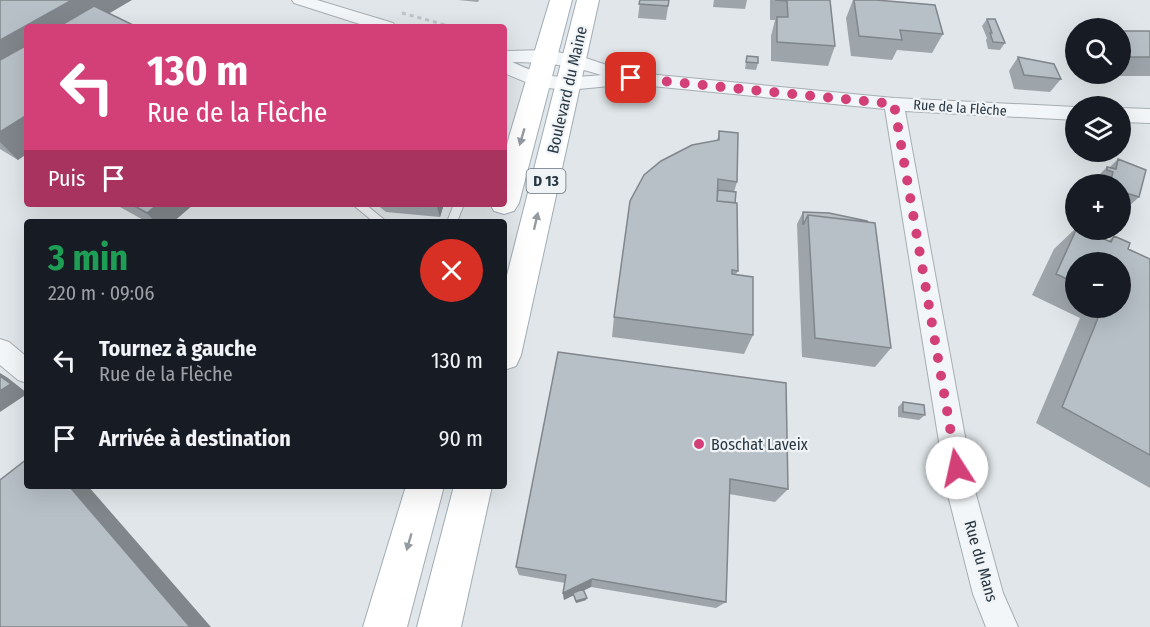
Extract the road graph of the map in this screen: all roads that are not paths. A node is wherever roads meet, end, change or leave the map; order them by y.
1 (300, 0) edge
2 (561, 0) edge
3 (588, 0) edge
4 (377, 24) edge
5 (507, 58) edge
6 (507, 66) edge
7 (556, 70) junction
8 (894, 104) junction
9 (1065, 113) edge
10 (1131, 115) edge
11 (1150, 116) edge
12 (507, 195) edge
13 (361, 207) edge
14 (377, 219) edge
15 (507, 339) edge
16 (0, 350) edge
17 (24, 370) edge
18 (424, 489) edge
19 (472, 489) edge
20 (385, 627) edge
21 (439, 627) edge
22 (1002, 627) edge

1 - 4 street
2 - 7 main road, Boulevard du Maine / D 13
3 - 7 main road, Boulevard du Maine / D 13
5 - 7 street, Rue de la Flèche
6 - 7 street
7 - 8 street, Rue de la Flèche
7 -> 12 main road, Boulevard du Maine / D 13
15 -> 7 main road, Boulevard du Maine / D 13
8 - 9 street, Rue de la Flèche
8 - 22 street, Rue du Mans
10 - 11 street
13 - 14 lane
16 - 17 street
18 -> 20 main road
19 - 21 main road

